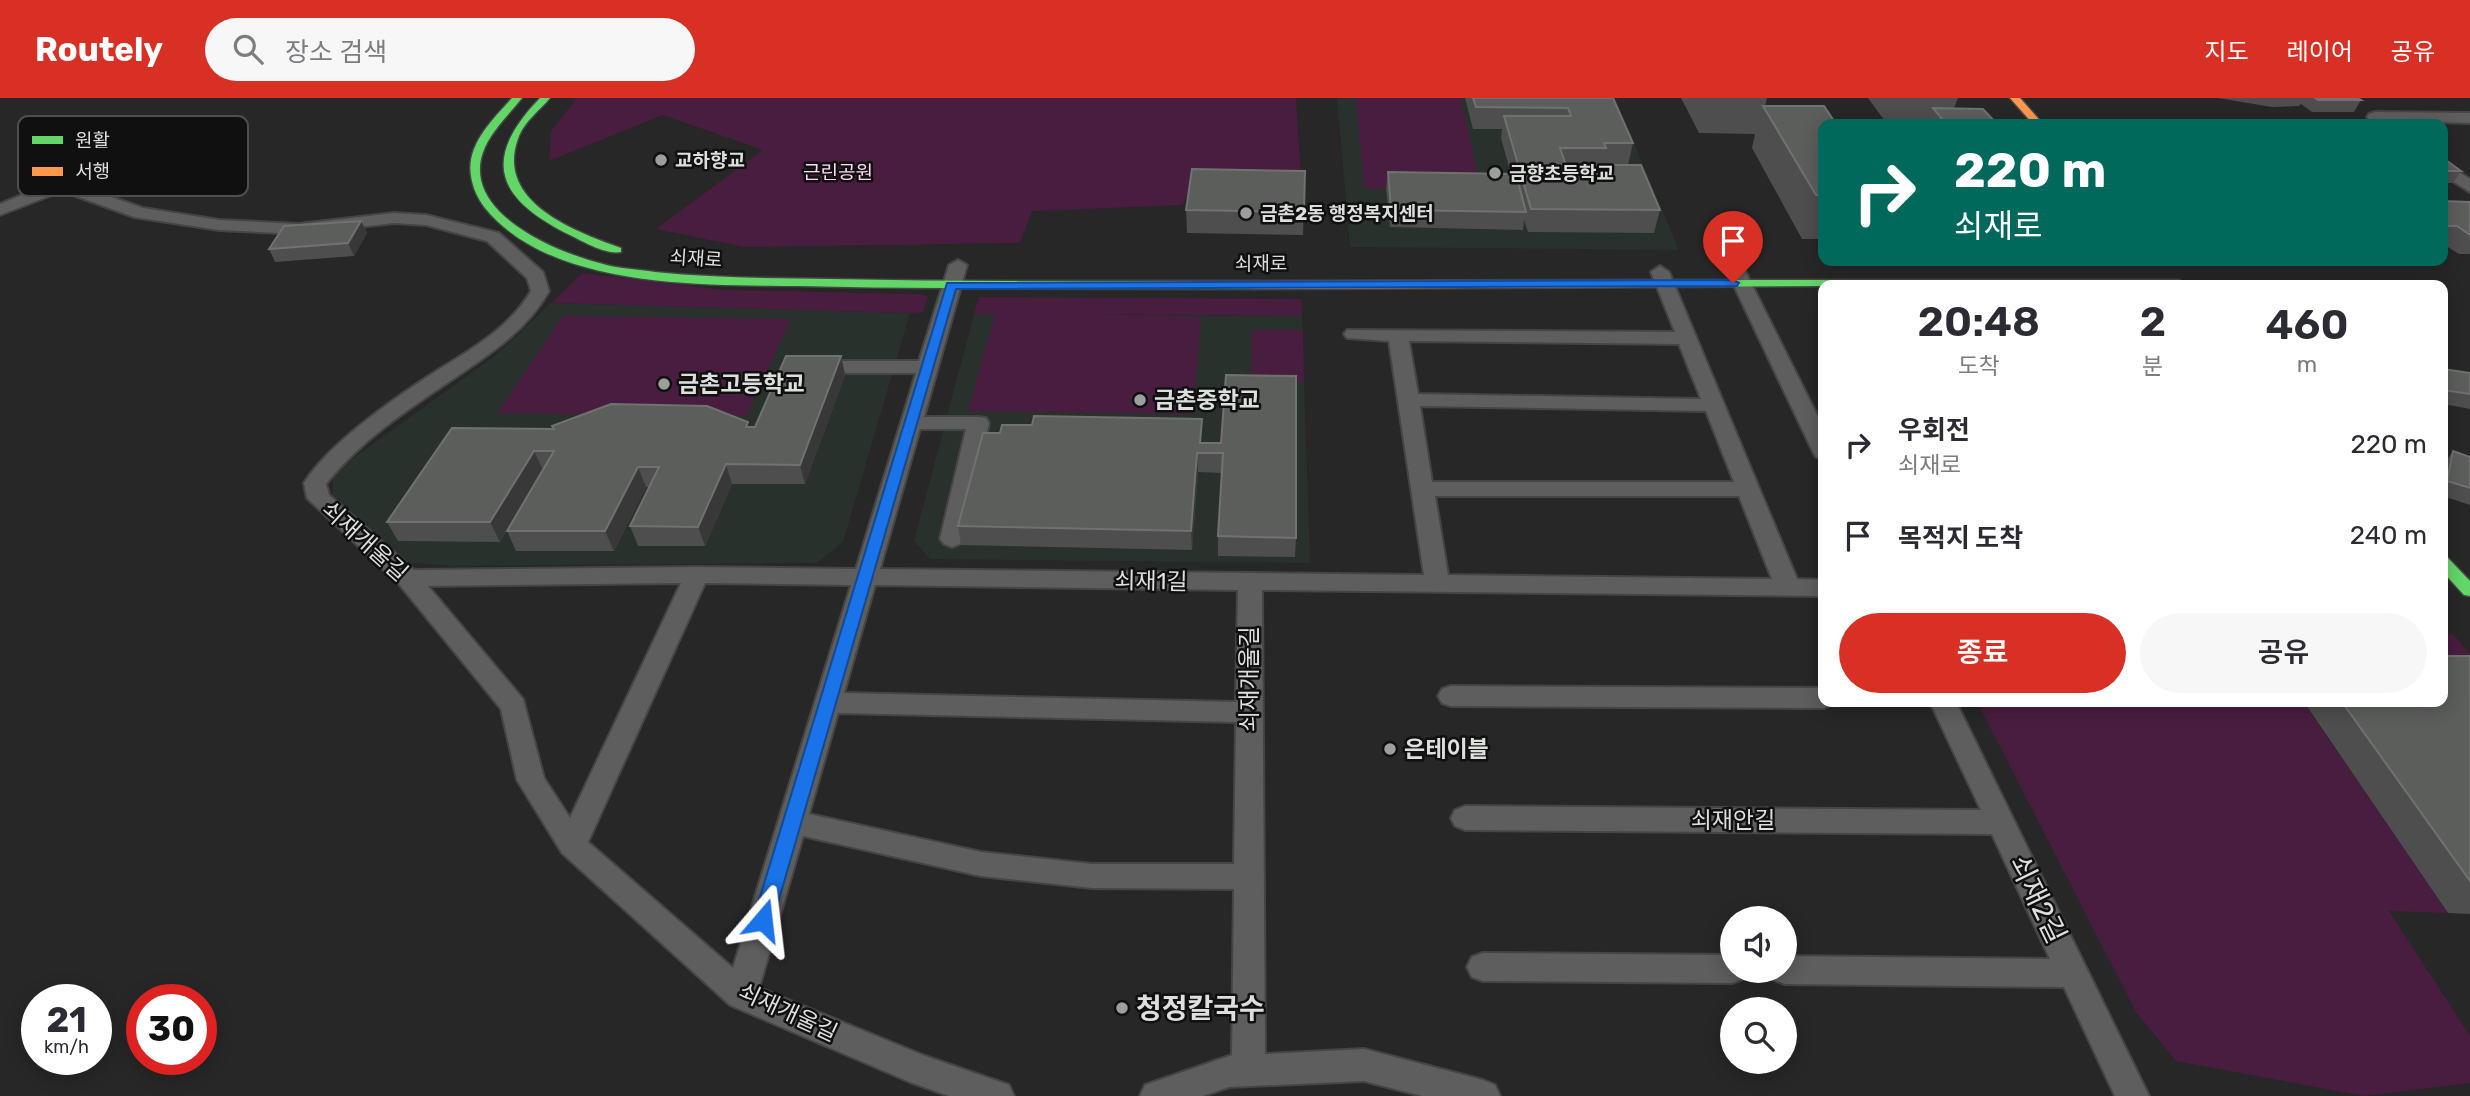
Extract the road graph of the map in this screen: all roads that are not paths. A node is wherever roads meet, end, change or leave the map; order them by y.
1 (517, 98) edge
2 (545, 98) edge
3 (2015, 98) edge
4 (2358, 104) edge
5 (2470, 118) edge
6 (2034, 119) edge
7 (2377, 119) edge
8 (2440, 119) edge
9 (2448, 171) edge
10 (2470, 187) edge
11 (35, 196) edge
12 (93, 196) edge
13 (0, 210) edge
14 (637, 254) dead end
15 (1330, 268) dead end
16 (956, 270) junction
17 (1739, 277) junction
18 (1663, 278) junction
19 (1904, 280) edge
20 (2176, 280) edge
21 (1354, 334) dead end
22 (1398, 335) junction
23 (1687, 338) junction
24 (788, 367) edge
25 (927, 367) junction
26 (1406, 400) junction
27 (1714, 405) junction
28 (911, 423) junction
29 (1818, 440) edge
30 (1421, 489) junction
31 (1748, 489) junction
32 (952, 539) dead end
33 (697, 575) junction
34 (865, 577) junction
35 (408, 578) junction
36 (1250, 582) junction
37 (1437, 584) junction
38 (1788, 588) junction
39 (1818, 588) edge
40 (1451, 695) dead end
41 (1818, 698) edge
42 (827, 704) junction
43 (1945, 707) edge
44 (1249, 712) junction
45 (1465, 818) dead end
46 (792, 821) junction
47 (2001, 822) junction
48 (572, 845) junction
49 (1249, 877) junction
50 (1483, 967) dead end
51 (1720, 970) edge
52 (1797, 970) edge
53 (2074, 973) junction
54 (741, 995) junction
55 (1248, 1070) junction
56 (997, 1096) edge
57 (1157, 1096) edge
58 (1483, 1096) edge
59 (2133, 1096) edge

1 - 16 street, 쇠재로
2 - 14 street
3 - 6 street
4 - 7 street
5 - 8 street
9 - 10 street
11 - 13 street
12 - 35 street, 쇠재개울길
15 - 18 street
16 - 18 street, 쇠재로
16 - 25 street
17 - 18 street
17 - 19 street
17 - 20 street
17 - 29 street
18 - 23 street
21 - 22 street
22 - 23 street
22 - 26 street
23 - 27 street
24 - 25 street
25 - 28 street
26 - 27 street
26 - 30 street
27 - 31 street
28 - 32 street
28 - 34 street
30 - 31 street
30 - 37 street
31 - 38 street
33 - 34 street, 쇠재1길
33 - 35 street, 쇠재1길
33 - 48 street
34 - 36 street, 쇠재1길
34 - 42 street
35 - 48 street, 쇠재개울길
36 - 37 street, 쇠재1길
36 - 44 street, 쇠재개울길
37 - 38 street
38 - 39 street
40 - 41 street
42 - 44 street
42 - 46 street
43 - 47 street, 쇠재2길
44 - 49 street, 쇠재개울길
45 - 47 street, 쇠재안길
46 - 49 street
46 - 54 street
47 - 53 street, 쇠재2길
48 - 54 street, 쇠재개울길
49 - 55 street, 쇠재개울길
50 - 51 street
52 - 53 street
53 - 59 street, 쇠재2길
54 - 56 street, 쇠재개울길
55 - 57 street
55 - 58 street

